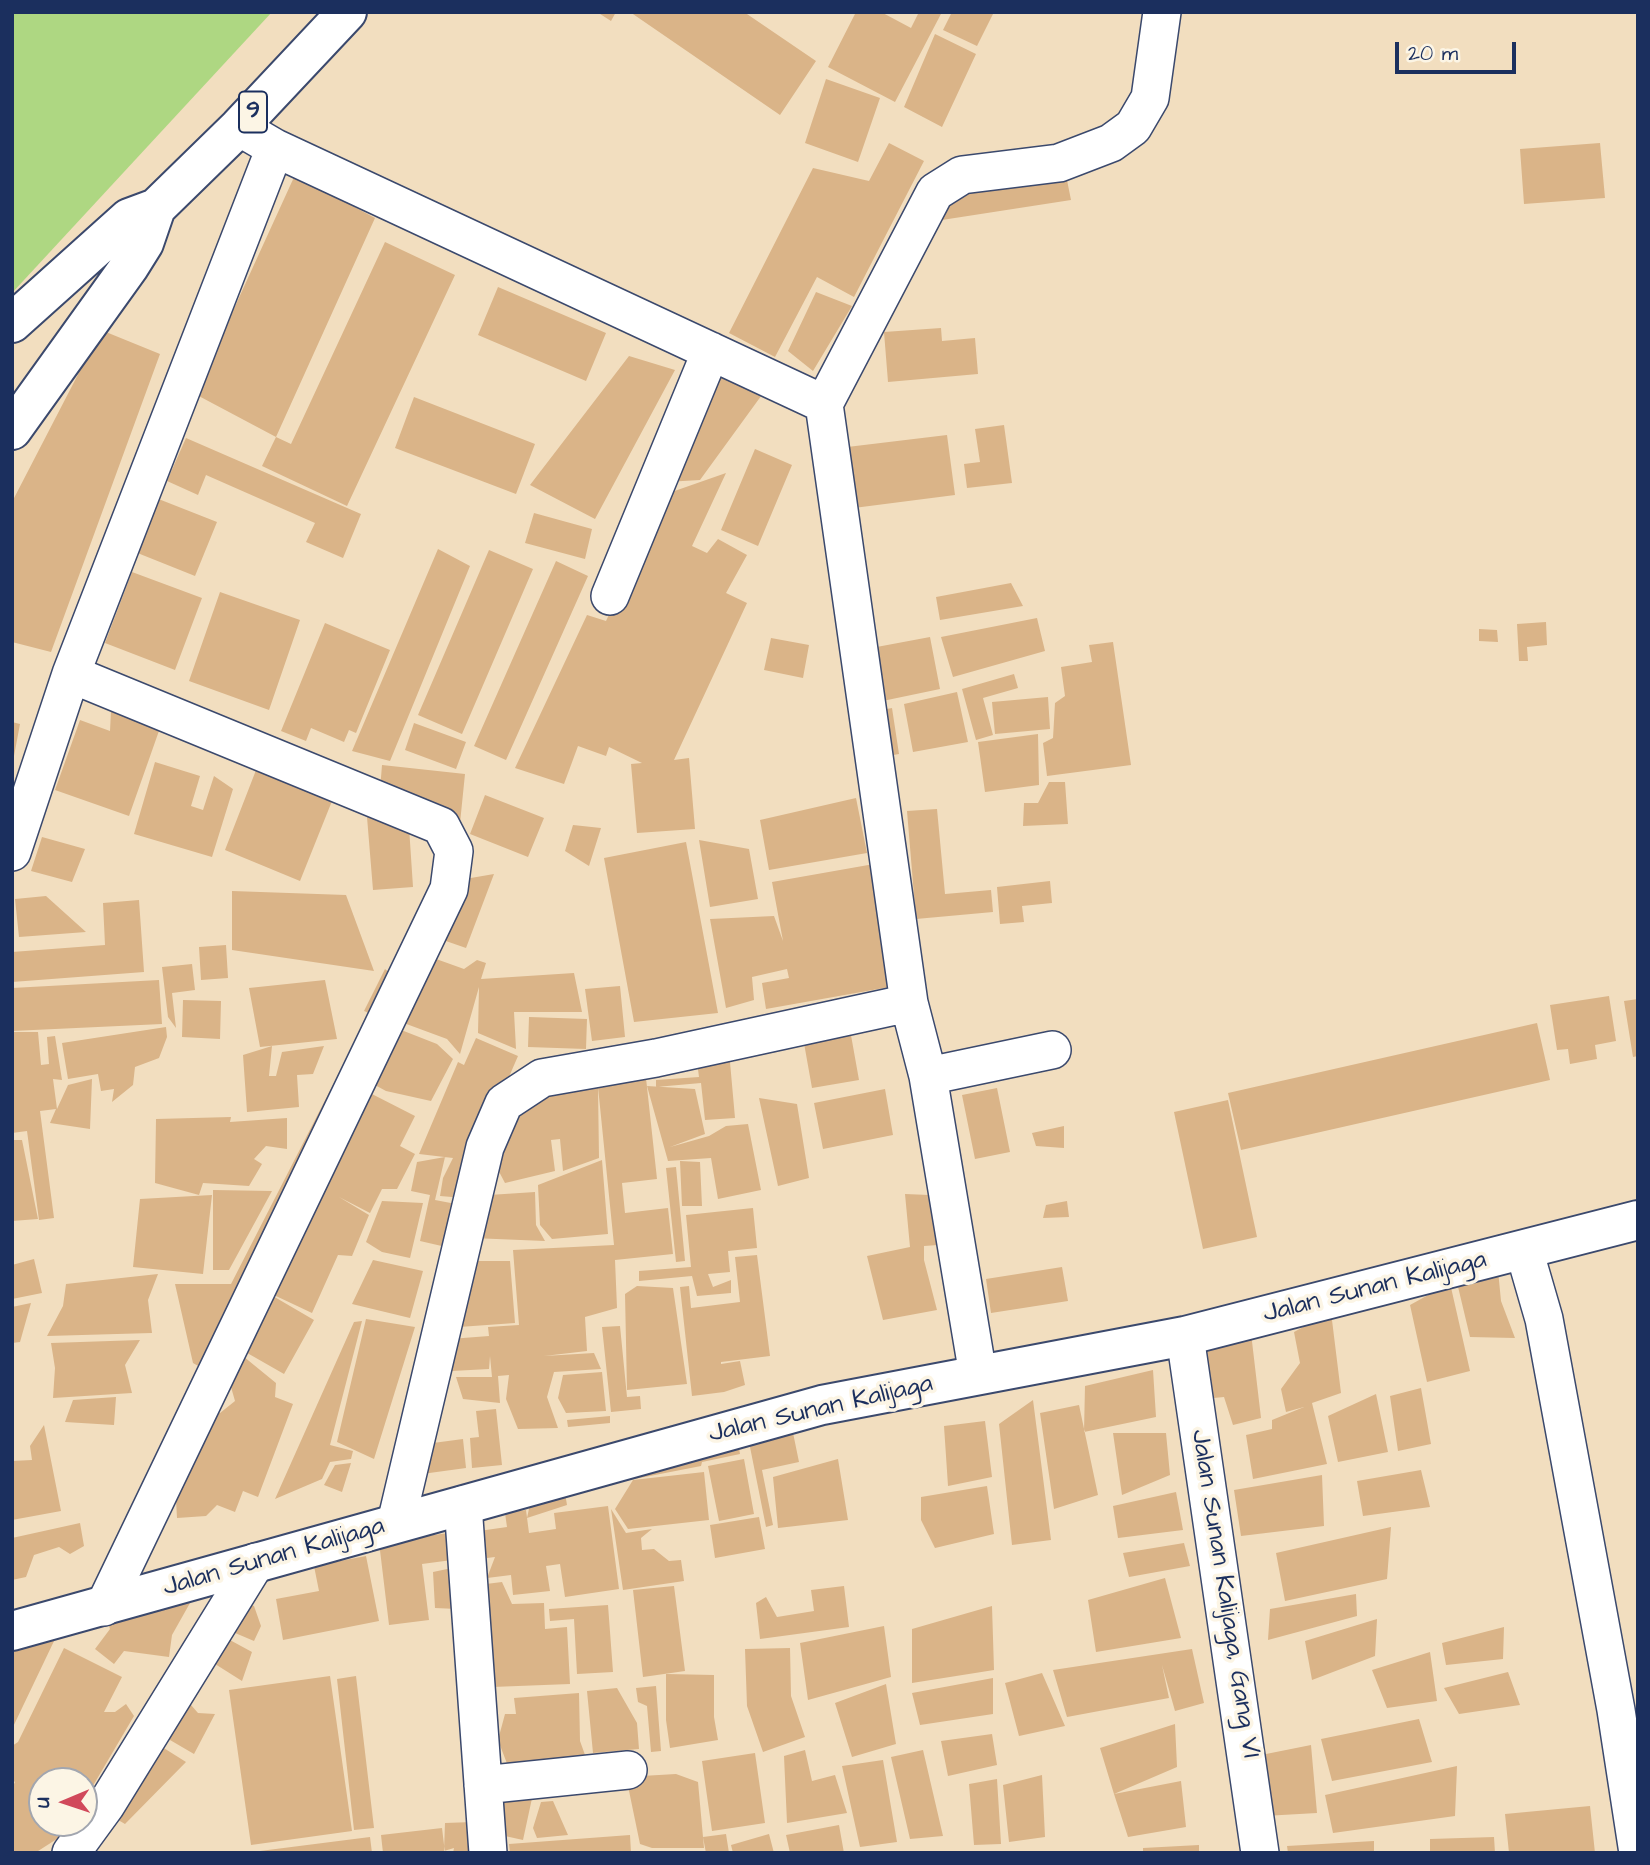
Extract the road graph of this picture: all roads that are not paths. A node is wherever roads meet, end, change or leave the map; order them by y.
1 (347, 12) edge
2 (1162, 12) edge
3 (239, 127) junction
4 (275, 148) junction
5 (156, 208) junction
6 (12, 323) edge
7 (710, 351) junction
8 (824, 404) junction
9 (12, 430) edge
10 (610, 596) dead end
11 (71, 674) junction
12 (12, 852) edge
13 (909, 1003) junction
14 (1052, 1050) dead end
15 (928, 1076) junction
16 (1638, 1220) edge
17 (1524, 1250) junction
18 (1185, 1336) junction
19 (978, 1375) junction
20 (463, 1505) junction
21 (396, 1523) junction
22 (256, 1562) junction
23 (104, 1607) junction
24 (12, 1631) edge
25 (628, 1770) dead end
26 (483, 1785) junction
27 (71, 1853) edge
28 (488, 1853) edge
29 (1260, 1853) edge
30 (1638, 1853) edge

1 - 3 main road, 9
2 - 8 street
3 - 4 street
3 - 5 main road, 9
4 - 7 street
4 - 11 street
5 - 6 main road
5 - 9 main road
7 - 8 street
7 - 10 street
8 - 13 street
11 - 12 street
11 - 23 street
13 - 15 street
13 - 21 street
14 - 15 street
15 - 19 street
16 - 17 main road, Jalan Sunan Kalijaga
17 - 18 main road, Jalan Sunan Kalijaga
17 - 30 street
18 - 19 main road, Jalan Sunan Kalijaga
18 - 29 street, Jalan Sunan Kalijaga, Gang VI
19 - 20 main road, Jalan Sunan Kalijaga
20 - 21 main road, Jalan Sunan Kalijaga
20 - 26 street
21 - 22 main road, Jalan Sunan Kalijaga
22 - 23 main road, Jalan Sunan Kalijaga
22 - 27 street
23 - 24 main road, Jalan Sunan Kalijaga
25 - 26 street
26 - 28 street

